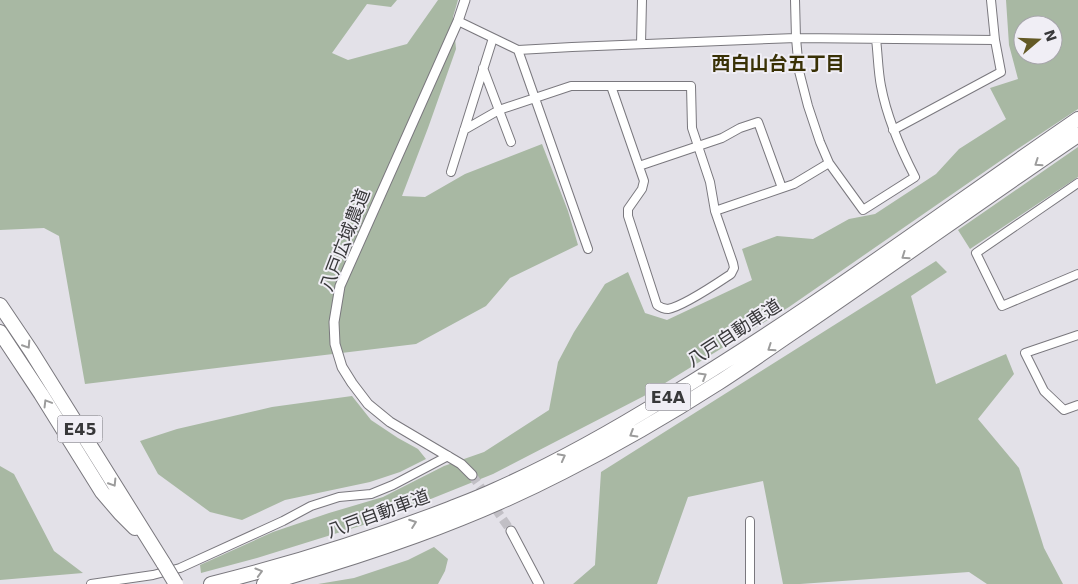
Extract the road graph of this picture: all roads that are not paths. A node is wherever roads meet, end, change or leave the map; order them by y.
1 (465, 0) edge
2 (642, 0) edge
3 (795, 0) edge
4 (991, 0) edge
5 (458, 21) junction
6 (492, 38) junction
7 (796, 38) junction
8 (876, 39) junction
9 (995, 40) junction
10 (641, 44) junction
11 (518, 50) junction
12 (483, 68) junction
13 (611, 86) junction
14 (534, 98) junction
15 (499, 110) junction
16 (1078, 119) edge
17 (464, 130) junction
18 (894, 130) junction
19 (1078, 135) edge
20 (511, 142) dead end
21 (698, 146) junction
22 (829, 163) junction
23 (639, 166) junction
24 (451, 172) dead end
25 (1078, 183) edge
26 (782, 188) junction
27 (715, 211) junction
28 (588, 249) dead end
29 (1078, 274) edge
30 (0, 305) edge
31 (0, 332) edge
32 (1078, 335) edge
33 (1078, 405) edge
34 (448, 456) junction
35 (472, 475) tunnel mouth
36 (750, 521) dead end
37 (511, 531) tunnel mouth
38 (161, 560) junction
39 (91, 584) edge
40 (176, 584) edge
41 (212, 584) edge
42 (264, 584) edge
43 (539, 584) edge
44 (750, 584) edge

1 - 5 street, 八戸広域農道
2 - 10 street
3 - 7 street
4 - 9 street
5 - 6 street
5 - 34 street, 八戸広域農道
6 - 11 street
6 - 12 street
7 - 8 street
7 - 10 street
7 - 22 street
8 - 9 street
8 - 18 street
9 - 18 street
10 - 11 street
11 - 14 street
12 - 15 street
12 - 17 street
13 - 14 street
13 - 21 street
13 - 23 street
14 - 15 street
14 - 28 street
15 - 17 street
15 - 20 street
41 -> 16 highway, 八戸自動車道 / E4A
17 - 24 street
18 - 22 street
19 -> 42 highway, 八戸自動車道 / E4A
21 - 23 street
21 - 26 street
21 - 27 street
22 - 26 street
23 - 27 street
25 - 29 street
26 - 27 street
30 -> 38 highway, E45
38 -> 31 highway, E45
32 - 33 street
34 - 35 street, 八戸広域農道
34 - 39 street
36 - 44 street
37 - 43 street
38 - 40 highway, E45, bridge

